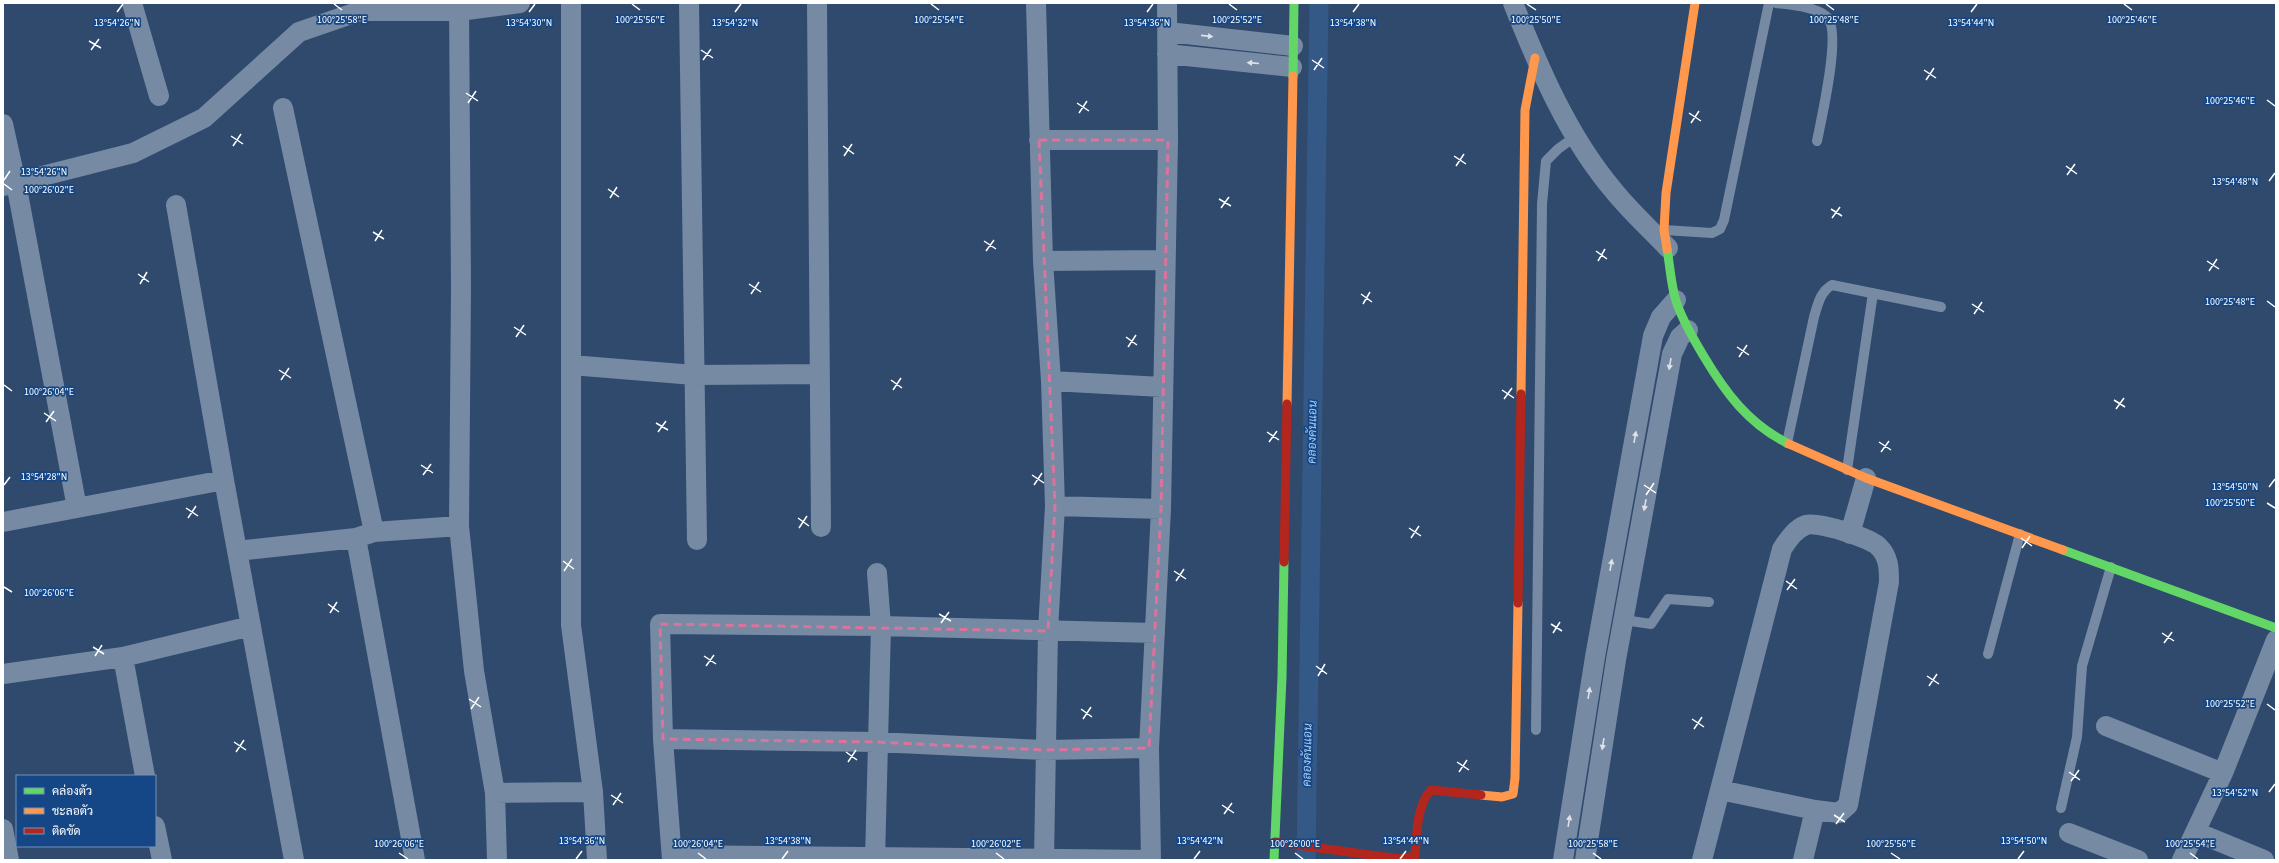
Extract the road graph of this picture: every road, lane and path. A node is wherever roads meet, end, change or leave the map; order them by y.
1 (132, 3) edge
2 (520, 3) edge
3 (571, 3) edge
4 (689, 3) edge
5 (817, 3) edge
6 (1036, 3) edge
7 (1167, 3) edge
8 (1294, 3) edge
9 (1513, 3) edge
10 (1695, 3) edge
11 (1769, 3) edge
12 (1776, 3) edge
13 (459, 7) edge
14 (1168, 32) junction
15 (1293, 46) junction
16 (1167, 54) junction
17 (1535, 58) junction
18 (1292, 67) junction
19 (159, 96) dead end
20 (283, 108) dead end
21 (3, 124) edge
22 (1576, 136) junction
23 (1039, 140) junction
24 (1168, 140) junction
25 (1817, 141) dead end
26 (10, 185) edge
27 (176, 206) dead end
28 (1666, 239) junction
29 (1164, 260) junction
30 (1043, 261) junction
31 (1873, 293) junction
32 (1676, 300) junction
33 (1941, 307) dead end
34 (1688, 330) junction
35 (571, 365) junction
36 (694, 374) junction
37 (820, 374) junction
38 (1051, 381) junction
39 (1162, 387) junction
40 (1787, 443) junction
41 (1847, 470) junction
42 (1866, 478) junction
43 (224, 480) junction
44 (1055, 506) junction
45 (77, 508) junction
46 (1161, 508) junction
47 (3, 522) edge
48 (458, 526) junction
49 (821, 527) dead end
50 (1850, 534) junction
51 (2020, 534) junction
52 (365, 535) junction
53 (697, 540) dead end
54 (237, 551) junction
55 (2112, 567) junction
56 (877, 573) dead end
57 (1709, 602) dead end
58 (1624, 620) junction
59 (251, 626) junction
60 (881, 626) junction
61 (2276, 628) edge
62 (1048, 630) junction
63 (1155, 633) junction
64 (2276, 640) edge
65 (1988, 654) dead end
66 (123, 657) junction
67 (1594, 657) junction
68 (1616, 660) junction
69 (3, 674) edge
70 (2106, 726) dead end
71 (1536, 730) dead end
72 (663, 739) junction
73 (877, 742) junction
74 (1150, 748) junction
75 (1044, 750) junction
76 (2223, 773) junction
77 (145, 775) edge
78 (1720, 790) junction
79 (593, 792) junction
80 (495, 793) junction
81 (2061, 808) dead end
82 (1815, 810) junction
83 (3, 829) edge
84 (156, 831) edge
85 (2196, 832) junction
86 (2069, 833) dead end
87 (1275, 842) junction
88 (1563, 857) edge
89 (672, 858) edge
90 (1586, 858) edge
91 (875, 859) edge
92 (1044, 859) edge
93 (9, 860) edge
94 (162, 860) edge
95 (294, 860) edge
96 (415, 860) edge
97 (497, 860) edge
98 (597, 860) edge
99 (1151, 860) edge
100 (1274, 860) edge
101 (1702, 860) edge
102 (1803, 860) edge
103 (2138, 860) edge
104 (2182, 860) edge
105 (2264, 860) edge

1 - 19 street
2 - 13 street
3 - 35 street
4 - 36 street
5 - 37 street
6 - 23 street
7 - 14 street
8 - 15 street
9 - 17 street
10 - 28 street
11 - 28 lane
12 - 25 lane
13 - 26 street
13 - 48 street
14 -> 15 street
14 - 16 street
15 - 18 street
18 -> 16 street
16 - 24 street
17 - 22 street
17 - 87 street
18 - 87 street
20 - 52 street
21 - 26 street
22 - 28 street
22 - 71 lane
23 - 24 street
23 - 30 street
24 - 29 street
26 - 45 street
27 - 43 street
28 - 32 street
29 - 30 street
29 - 39 street
30 - 38 street
31 - 33 lane
31 - 40 lane
31 - 41 lane
32 - 34 street
67 -> 32 street
34 - 40 street
34 -> 58 street
35 - 36 street
35 - 79 street
36 - 37 street
36 - 53 street
37 - 49 street
38 - 39 street
38 - 44 street
39 - 46 street
40 - 41 street
41 - 42 street
42 - 50 street
42 - 51 street
43 - 45 street
43 - 54 street
44 - 46 street
44 - 62 street
45 - 47 street
46 - 63 street
48 - 52 street
48 - 80 street
50 - 78 street
50 - 82 street
51 - 55 street
51 - 65 lane
52 - 54 street
52 - 96 street
54 - 59 street
55 - 61 street
55 - 81 lane
56 - 60 street
57 - 58 lane
58 - 68 street
59 - 66 street
59 - 95 street
60 - 62 street
60 - 72 street
60 - 73 street
62 - 63 street
62 - 75 street
63 - 74 street
64 - 76 street
66 - 69 street
66 - 77 street
67 - 68 street
88 -> 67 street
68 -> 90 street
70 - 76 street
72 - 73 street
72 - 89 street
73 - 75 street
73 - 91 street
74 - 75 street
74 - 99 street
75 - 92 street
76 - 85 street
78 - 82 street
78 - 101 street
79 - 80 street
79 - 98 street
80 - 97 street
82 - 102 street
83 - 93 street
84 - 94 street
85 - 104 street
85 - 105 street
86 - 103 street
87 - 100 street
88 - 90 street
89 - 91 street
91 - 92 street
92 - 99 street

